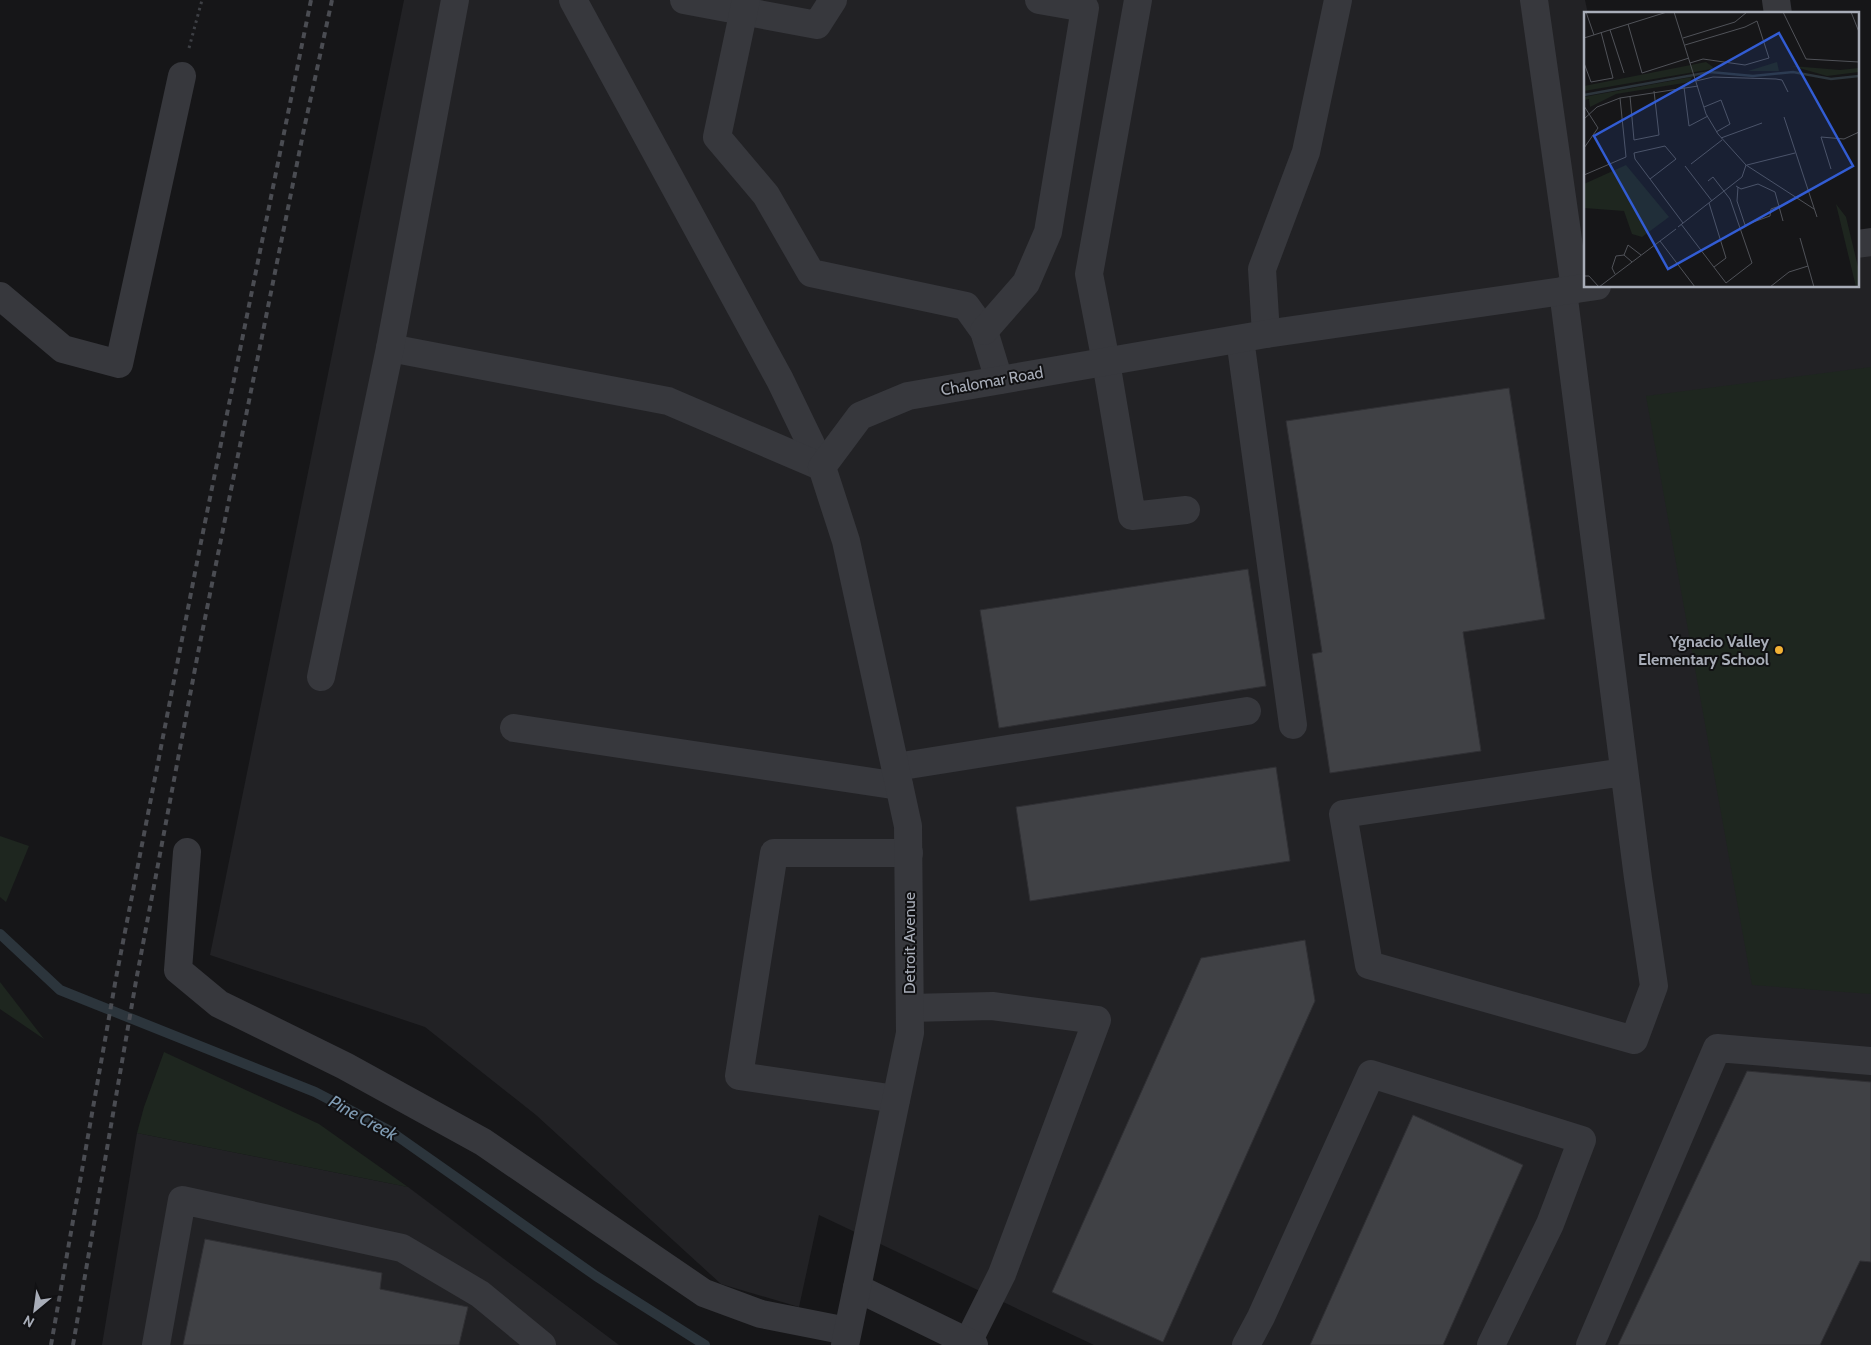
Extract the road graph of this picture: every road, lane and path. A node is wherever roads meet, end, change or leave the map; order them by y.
1 (202, 0) edge
2 (455, 0) edge
3 (572, 0) edge
4 (684, 0) edge
5 (833, 0) edge
6 (1039, 0) edge
7 (1138, 0) edge
8 (1338, 0) edge
9 (1534, 0) edge
10 (745, 6) edge
11 (182, 76) joint
12 (1871, 242) edge
13 (1858, 244) edge
14 (1578, 289) edge
15 (0, 296) edge
16 (984, 331) junction
17 (1253, 337) junction
18 (390, 348) junction
19 (1106, 362) junction
20 (998, 380) junction
21 (822, 467) junction
22 (1186, 510) dead end
23 (321, 678) dead end
24 (1247, 711) dead end
25 (1293, 725) dead end
26 (514, 728) dead end
27 (1624, 772) junction
28 (898, 777) junction
29 (188, 852) dead end
30 (909, 853) junction
31 (910, 1008) junction
32 (1871, 1061) edge
33 (896, 1099) junction
34 (856, 1288) junction
35 (846, 1338) edge
36 (971, 1344) edge
37 (156, 1345) edge
38 (542, 1345) edge
39 (1246, 1345) edge
40 (1491, 1345) edge
41 (1590, 1345) edge

1 - 11 path
2 - 18 street
3 - 21 street
4 - 10 street
5 - 10 street
6 - 16 street
7 - 19 street
8 - 17 street
9 - 14 street
10 - 16 street
11 - 15 street
12 - 13 street
14 - 17 street, Chalomar Road
14 - 27 street
16 - 20 street
17 - 19 street, Chalomar Road
17 - 25 street
18 - 21 street
18 - 23 street
19 - 20 street, Chalomar Road
19 - 22 street
20 - 21 street, Chalomar Road
21 - 28 street, Detroit Avenue
24 - 28 street
26 - 28 street
27 - 27 street
28 - 30 street, Detroit Avenue
29 - 35 street
30 - 31 street, Detroit Avenue
30 - 33 street
31 - 33 street, Detroit Avenue
31 - 36 street
32 - 41 street
33 - 34 street, Detroit Avenue
34 - 35 street, Detroit Avenue
34 - 36 street
37 - 38 street
39 - 40 street

